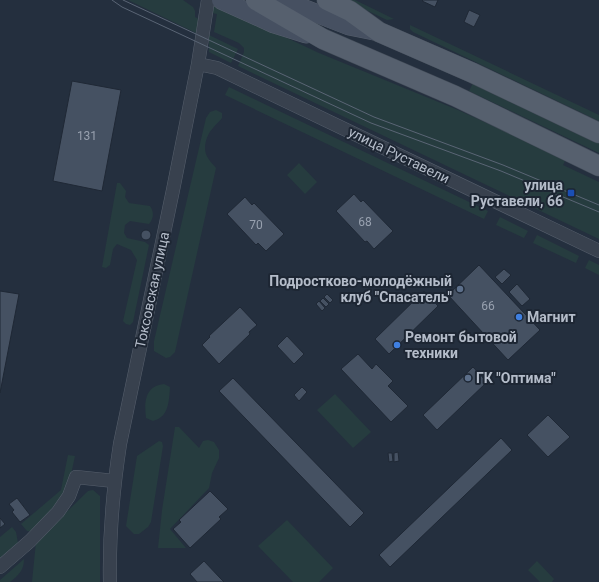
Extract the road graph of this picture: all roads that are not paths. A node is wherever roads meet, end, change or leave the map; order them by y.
1 (208, 0) edge
2 (221, 0) edge
3 (256, 0) edge
4 (282, 0) edge
5 (327, 0) edge
6 (379, 32) junction
7 (323, 39) junction
8 (198, 64) junction
9 (599, 133) edge
10 (599, 166) edge
11 (599, 250) edge
12 (114, 481) junction
13 (0, 567) edge
14 (110, 582) edge

1 - 8 street, Токсовская улица
2 - 7 main road
3 - 7 main road
4 - 6 main road
5 - 6 main road
6 - 9 main road
7 - 10 main road
8 - 11 street, улица Руставели
8 - 12 street, Токсовская улица
12 - 13 street
12 - 14 street, Токсовская улица

